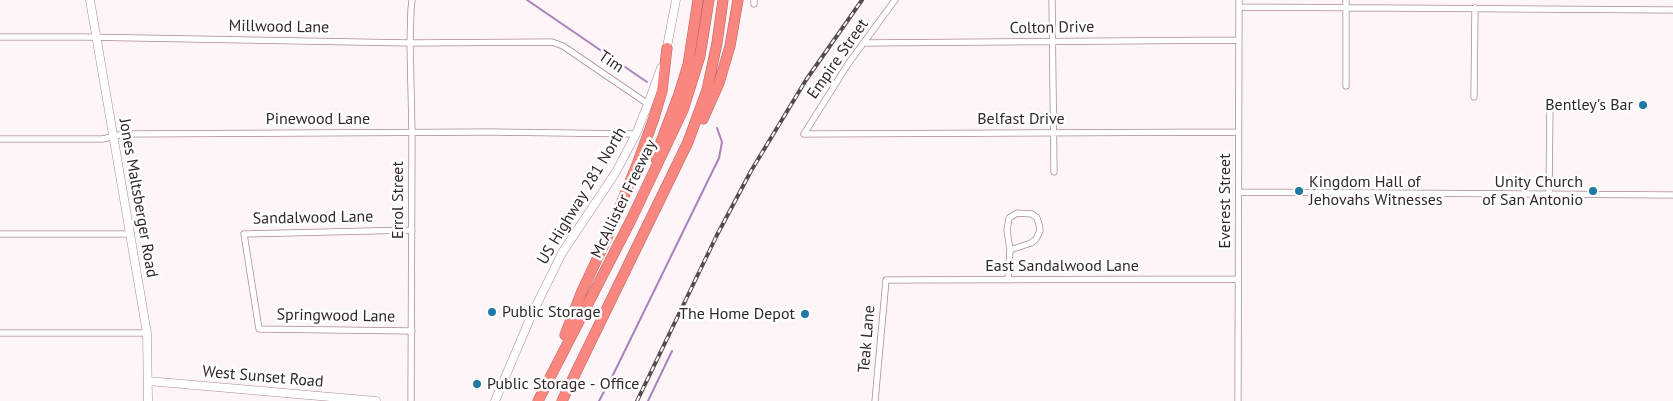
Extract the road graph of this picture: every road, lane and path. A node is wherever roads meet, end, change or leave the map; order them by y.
1 (90, 0) edge
2 (412, 0) edge
3 (676, 0) edge
4 (698, 0) edge
5 (709, 0) edge
6 (723, 0) edge
7 (738, 0) edge
8 (895, 0) edge
9 (1052, 0) edge
10 (1239, 0) edge
11 (1346, 0) edge
12 (1239, 7) junction
13 (1346, 8) junction
14 (1475, 8) junction
15 (1673, 10) edge
16 (0, 37) edge
17 (96, 38) junction
18 (1239, 40) junction
19 (1053, 42) junction
20 (410, 43) junction
21 (558, 43) joint
22 (865, 43) junction
23 (667, 48) junction
24 (1346, 86) dead end
25 (1474, 97) dead end
26 (1550, 103) dead end
27 (648, 104) junction
28 (1238, 132) junction
29 (412, 133) junction
30 (1054, 133) junction
31 (636, 134) junction
32 (804, 134) joint
33 (113, 136) junction
34 (0, 139) edge
35 (682, 154) junction
36 (1054, 172) dead end
37 (1239, 192) junction
38 (1549, 194) junction
39 (1673, 195) edge
40 (631, 220) junction
41 (412, 230) junction
42 (0, 234) edge
43 (131, 234) junction
44 (1010, 250) junction
45 (1238, 279) junction
46 (886, 280) joint
47 (1008, 280) junction
48 (259, 329) joint
49 (412, 331) junction
50 (0, 333) edge
51 (146, 333) junction
52 (148, 381) junction
53 (544, 387) junction
54 (148, 401) edge
55 (376, 401) edge
56 (412, 401) edge
57 (495, 401) edge
58 (538, 401) edge
59 (562, 401) edge
60 (875, 401) edge
61 (1238, 401) edge

1 - 17 main road, Jones Maltsberger Road
2 - 20 street, Errol Street
3 - 23 main road, US Highway 281 North
4 - 40 highway
5 - 40 highway, McAllister Freeway
6 - 35 highway, McAllister Freeway
7 - 35 highway
8 - 22 street, Empire Street
9 - 19 street
10 - 12 street, Everest Street
11 - 13 street
12 - 13 street
12 - 18 street, Everest Street
13 - 14 street
13 - 24 street
14 - 15 street
14 - 25 street
16 - 17 street, Millwood Lane
17 - 20 street, Millwood Lane
17 - 33 main road, Jones Maltsberger Road
18 - 19 street, Colton Drive
18 - 28 street, Everest Street
19 - 22 street, Colton Drive
19 - 30 street
20 - 21 street, Millwood Lane
20 - 29 street, Errol Street
21 - 27 street, Tim
22 - 32 street, Empire Street
23 - 27 main road, US Highway 281 North
23 - 53 highway
26 - 38 street
27 - 31 main road, US Highway 281 North
28 - 30 street, Belfast Drive
28 - 37 street, Everest Street
29 - 31 street, Pinewood Lane
29 - 33 street, Pinewood Lane
29 - 41 street, Errol Street
30 - 32 street, Belfast Drive
30 - 36 street
31 - 57 main road, US Highway 281 North
33 - 34 street, Pinewood Lane
33 - 43 main road, Jones Maltsberger Road
35 - 59 highway, McAllister Freeway
37 - 38 street
37 - 45 street, Everest Street
38 - 39 street
40 - 53 highway, McAllister Freeway
41 - 48 street, Sandalwood Lane
41 - 49 street, Errol Street
42 - 43 street
43 - 51 main road, Jones Maltsberger Road
44 - 44 street
44 - 47 street
45 - 47 street, East Sandalwood Lane
45 - 61 street, Everest Street
46 - 47 street, East Sandalwood Lane
46 - 60 street, Teak Lane
48 - 49 street, Springwood Lane
49 - 56 street, Errol Street
50 - 51 street
51 - 52 main road, Jones Maltsberger Road
52 - 54 main road, Jones Maltsberger Road
52 - 55 main road, West Sunset Road
53 - 58 highway, McAllister Freeway

